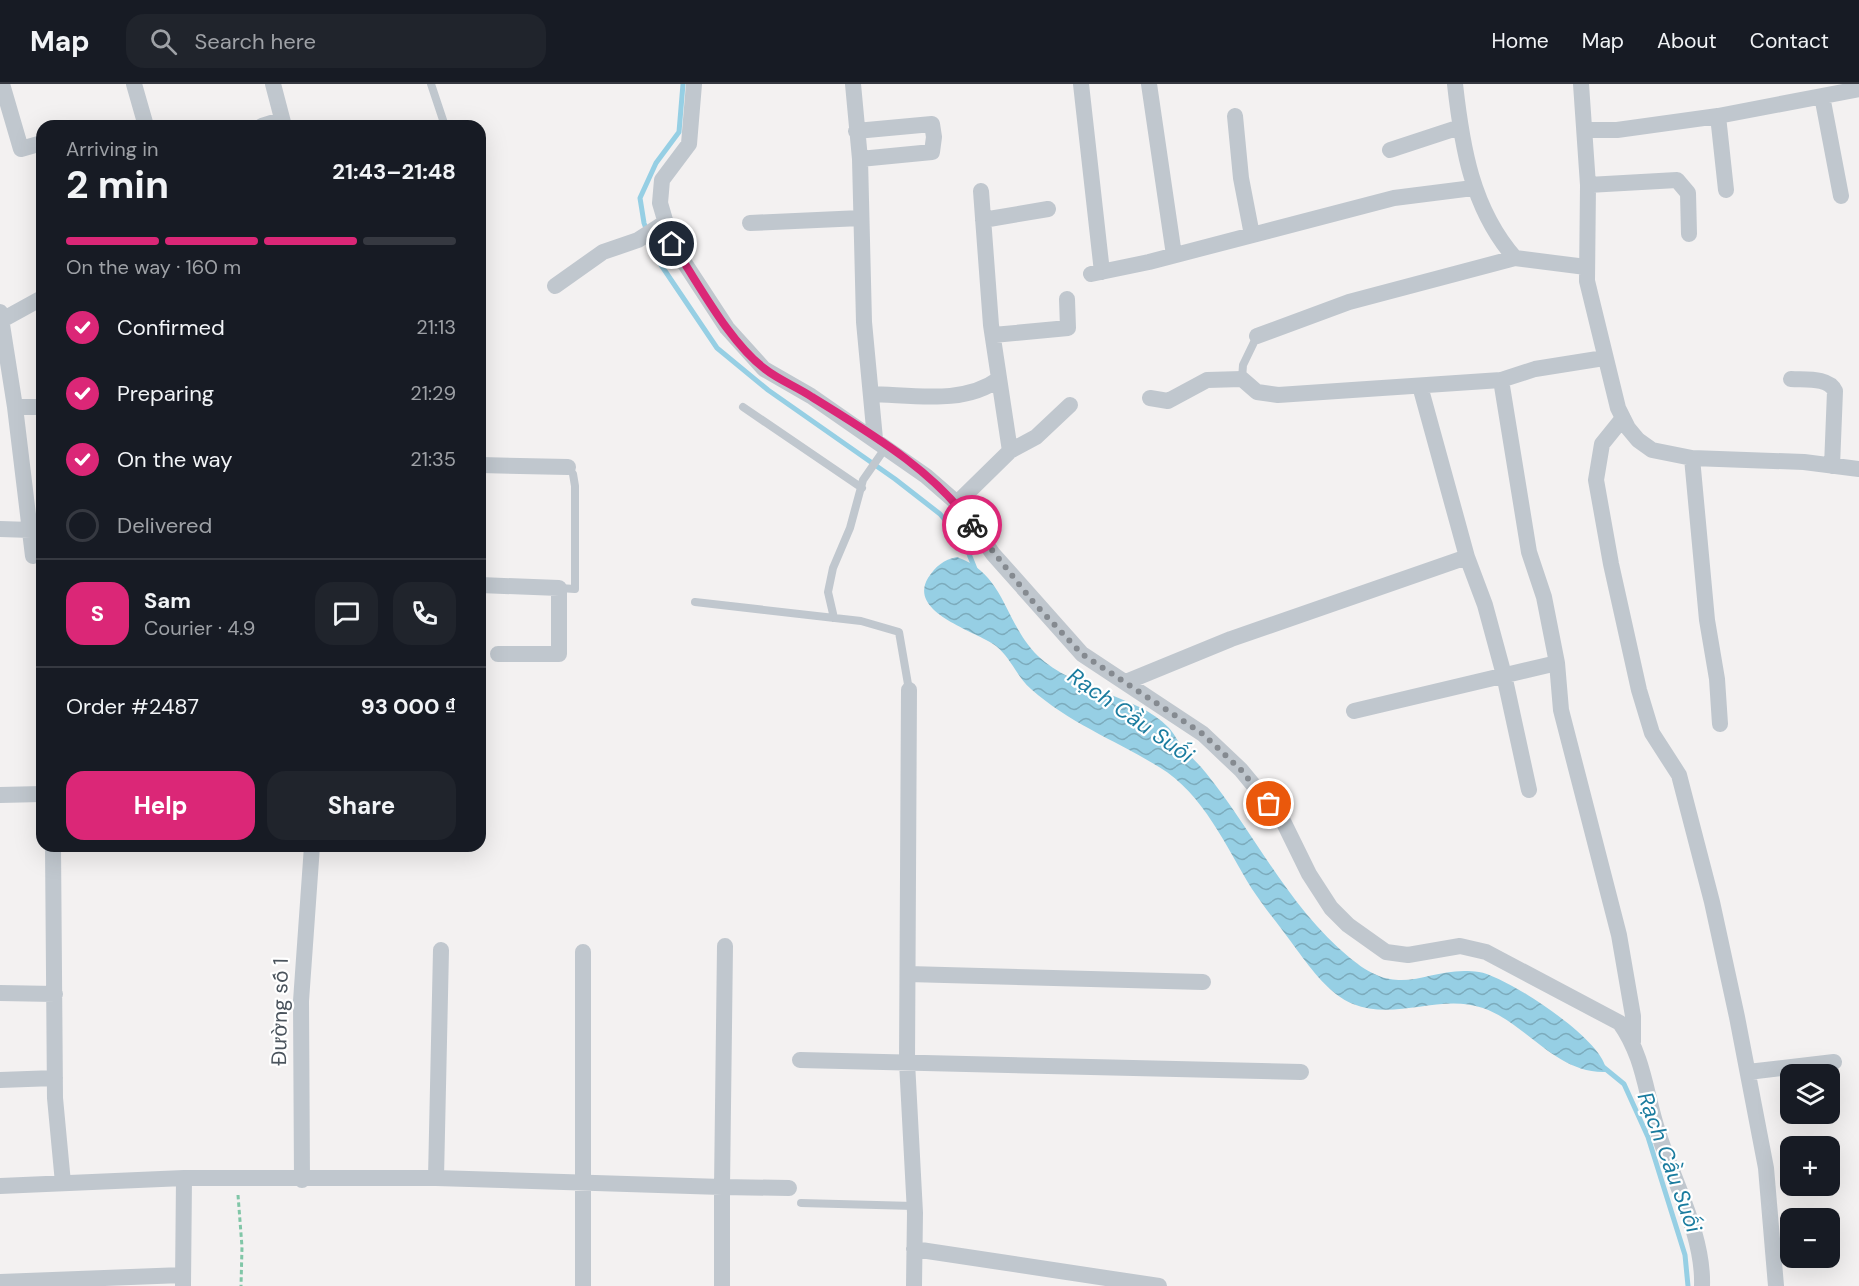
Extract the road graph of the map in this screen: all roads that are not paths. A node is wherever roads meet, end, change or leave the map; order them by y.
1 (2, 84) edge
2 (134, 84) edge
3 (273, 84) edge
4 (431, 84) edge
5 (694, 84) edge
6 (853, 84) edge
7 (1081, 84) edge
8 (1149, 84) edge
9 (1455, 84) edge
10 (1581, 84) edge
11 (1859, 89) edge
12 (1822, 96) junction
13 (1236, 116) dead end
14 (1718, 116) junction
15 (144, 120) edge
16 (282, 120) edge
17 (443, 120) edge
18 (1460, 127) junction
19 (1586, 130) junction
20 (855, 131) junction
21 (36, 144) edge
22 (1390, 150) dead end
23 (860, 159) junction
24 (1588, 185) junction
25 (1473, 189) junction
26 (1726, 190) dead end
27 (981, 191) dead end
28 (1841, 196) dead end
29 (1047, 209) dead end
30 (861, 218) junction
31 (983, 220) junction
32 (750, 223) dead end
33 (661, 226) junction
34 (1689, 234) dead end
35 (1252, 235) junction
36 (1174, 255) junction
37 (1515, 258) junction
38 (1586, 267) junction
39 (555, 286) dead end
40 (1067, 299) dead end
41 (36, 301) edge
42 (1, 316) edge
43 (993, 335) junction
44 (1257, 336) joint
45 (1604, 358) junction
46 (999, 379) junction
47 (1791, 379) dead end
48 (1242, 380) junction
49 (1501, 380) junction
50 (1420, 386) junction
51 (871, 394) junction
52 (1150, 398) dead end
53 (1070, 405) dead end
54 (15, 407) junction
55 (36, 407) edge
56 (743, 407) dead end
57 (1623, 418) junction
58 (880, 448) junction
59 (1010, 451) junction
60 (1692, 458) junction
61 (486, 465) edge
62 (1832, 466) junction
63 (568, 467) joint
64 (1859, 469) edge
65 (863, 484) junction
66 (957, 503) junction
67 (0, 529) edge
68 (31, 531) junction
69 (33, 556) dead end
70 (1467, 557) junction
71 (486, 585) edge
72 (559, 588) junction
73 (695, 602) dead end
74 (834, 618) junction
75 (498, 654) dead end
76 (1557, 663) junction
77 (1504, 675) junction
78 (1125, 682) junction
79 (909, 690) joint
80 (1354, 711) dead end
81 (1720, 724) dead end
82 (1529, 790) dead end
83 (36, 794) edge
84 (0, 795) edge
85 (54, 852) edge
86 (312, 852) edge
87 (724, 946) dead end
88 (441, 950) dead end
89 (583, 952) dead end
90 (908, 974) junction
91 (1203, 982) dead end
92 (0, 993) edge
93 (55, 994) junction
94 (1633, 1042) junction
95 (800, 1060) dead end
96 (907, 1062) junction
97 (1834, 1062) dead end
98 (1301, 1072) dead end
99 (1748, 1072) junction
100 (56, 1078) junction
101 (0, 1080) edge
102 (184, 1178) junction
103 (436, 1178) junction
104 (302, 1179) junction
105 (583, 1183) junction
106 (63, 1184) junction
107 (0, 1186) edge
108 (722, 1187) junction
109 (789, 1188) dead end
110 (801, 1203) dead end
111 (914, 1206) junction
112 (914, 1250) junction
113 (183, 1281) edge
114 (0, 1282) edge
115 (584, 1286) edge
116 (722, 1286) edge
117 (914, 1286) edge
118 (1159, 1286) edge
119 (1702, 1286) edge
120 (1776, 1286) edge

1 - 21 street
2 - 15 street
3 - 16 street
4 - 17 lane
5 - 33 street
6 - 20 street
7 - 36 street
8 - 36 street
9 - 18 street
10 - 19 street
11 - 12 street
12 - 14 street
12 - 28 street
13 - 35 street
14 - 19 street
14 - 26 street
18 - 22 street
18 - 25 street
19 - 24 street
20 - 23 street
20 - 23 street
23 - 30 street
24 - 34 street
24 - 38 street
25 - 35 street
25 - 37 street
27 - 31 street
29 - 31 street
30 - 32 street
30 - 51 street
31 - 43 street
33 - 39 street
33 - 58 street
35 - 36 street
37 - 38 street
37 - 44 street
38 - 45 street
40 - 43 street
41 - 42 street
42 - 54 street
43 - 46 street
44 - 48 lane
45 - 49 street
45 - 57 street
46 - 51 street
46 - 59 street
47 - 62 street
48 - 50 street
48 - 52 street
49 - 50 street
49 - 76 street
50 - 70 street
51 - 58 street
53 - 59 street
54 - 55 street
54 - 68 street
56 - 65 lane
57 - 60 street
57 - 99 street
58 - 65 lane
58 - 66 street
59 - 66 street
60 - 62 street
60 - 81 street
61 - 63 street
62 - 64 street
63 - 72 lane
65 - 74 lane
66 - 78 street
67 - 68 street
68 - 69 street
70 - 77 street
70 - 78 street
71 - 72 street
72 - 75 street
73 - 74 lane
74 - 79 lane
76 - 77 street
76 - 94 street
77 - 80 street
77 - 82 street
78 - 94 street
79 - 90 street
83 - 84 street
85 - 93 street
86 - 104 street, Đường số 1
87 - 108 street
88 - 103 street
89 - 105 street
90 - 91 street
90 - 96 street
92 - 93 street
93 - 100 street
94 - 119 street
95 - 96 street
96 - 98 street
96 - 111 street
97 - 99 street
99 - 120 street
100 - 101 street
100 - 106 street
102 - 104 street
102 - 106 street
102 - 113 street
103 - 104 street
103 - 105 street
105 - 108 street
105 - 115 street
106 - 107 street
108 - 109 street
108 - 116 street
110 - 111 lane
111 - 112 street
112 - 117 street
112 - 118 street
113 - 114 street

